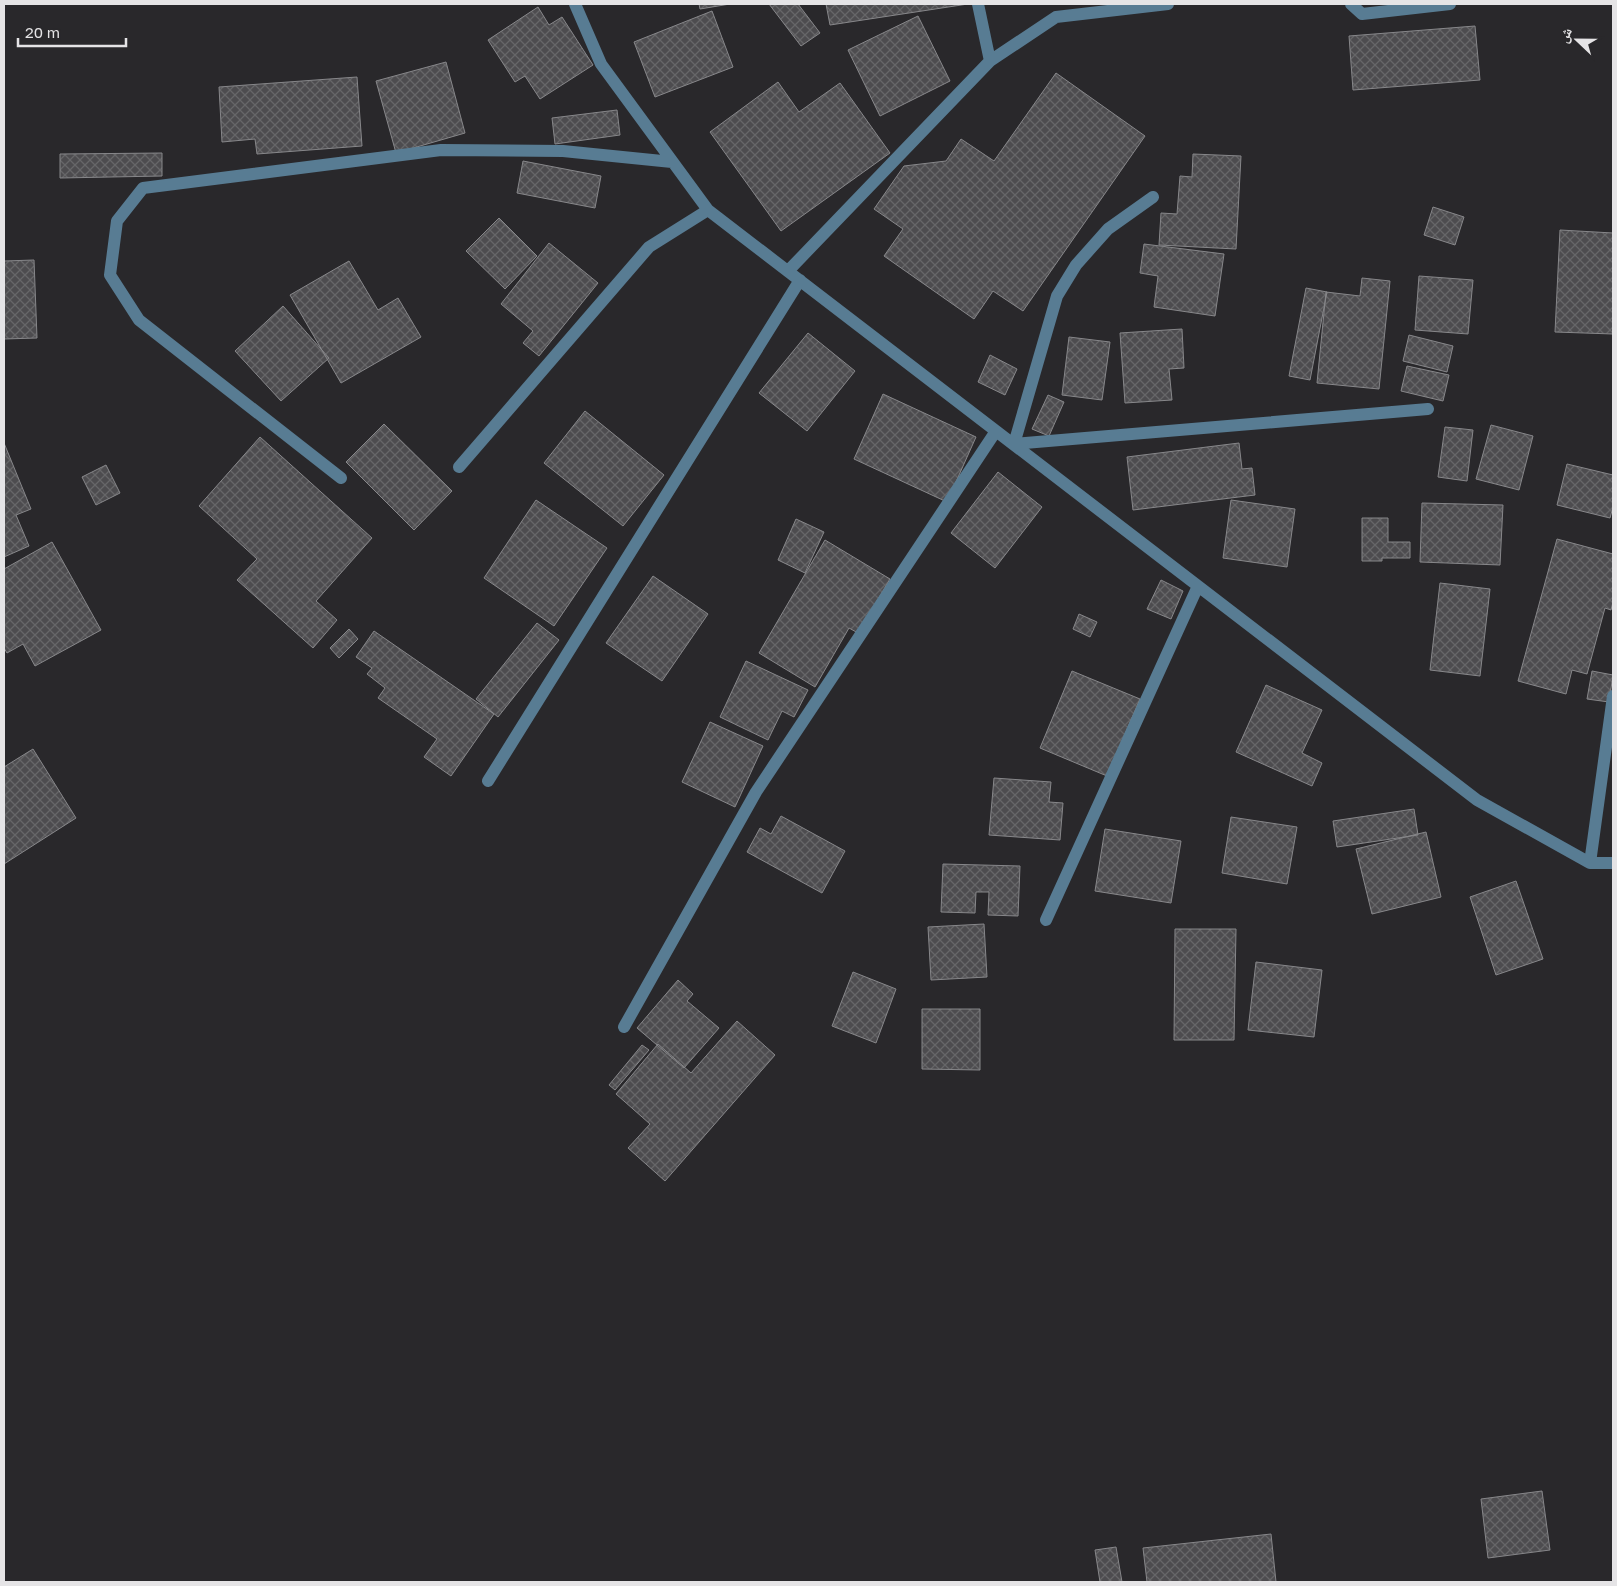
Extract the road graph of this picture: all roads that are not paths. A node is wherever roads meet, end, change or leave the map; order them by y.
1 (575, 4) edge
2 (978, 4) edge
3 (1168, 4) edge
4 (1351, 4) edge
5 (1450, 4) edge
6 (990, 61) junction
7 (672, 162) junction
8 (1153, 197) dead end
9 (708, 210) junction
10 (788, 271) junction
11 (800, 280) junction
12 (1428, 409) dead end
13 (996, 431) junction
14 (1014, 444) junction
15 (459, 468) dead end
16 (340, 478) dead end
17 (1198, 586) junction
18 (1613, 696) edge
19 (488, 781) dead end
20 (1590, 863) junction
21 (1613, 863) edge
22 (1046, 920) dead end
23 (624, 1027) dead end

1 - 7 street
2 - 6 street
3 - 6 street
4 - 5 street
6 - 10 street
7 - 9 street
7 - 16 street
8 - 14 street
9 - 10 street
9 - 15 street
10 - 11 street
11 - 13 street
11 - 19 street
12 - 14 street
13 - 14 street
13 - 23 street
14 - 17 street
17 - 20 street
17 - 22 street
18 - 20 street
20 - 21 street

